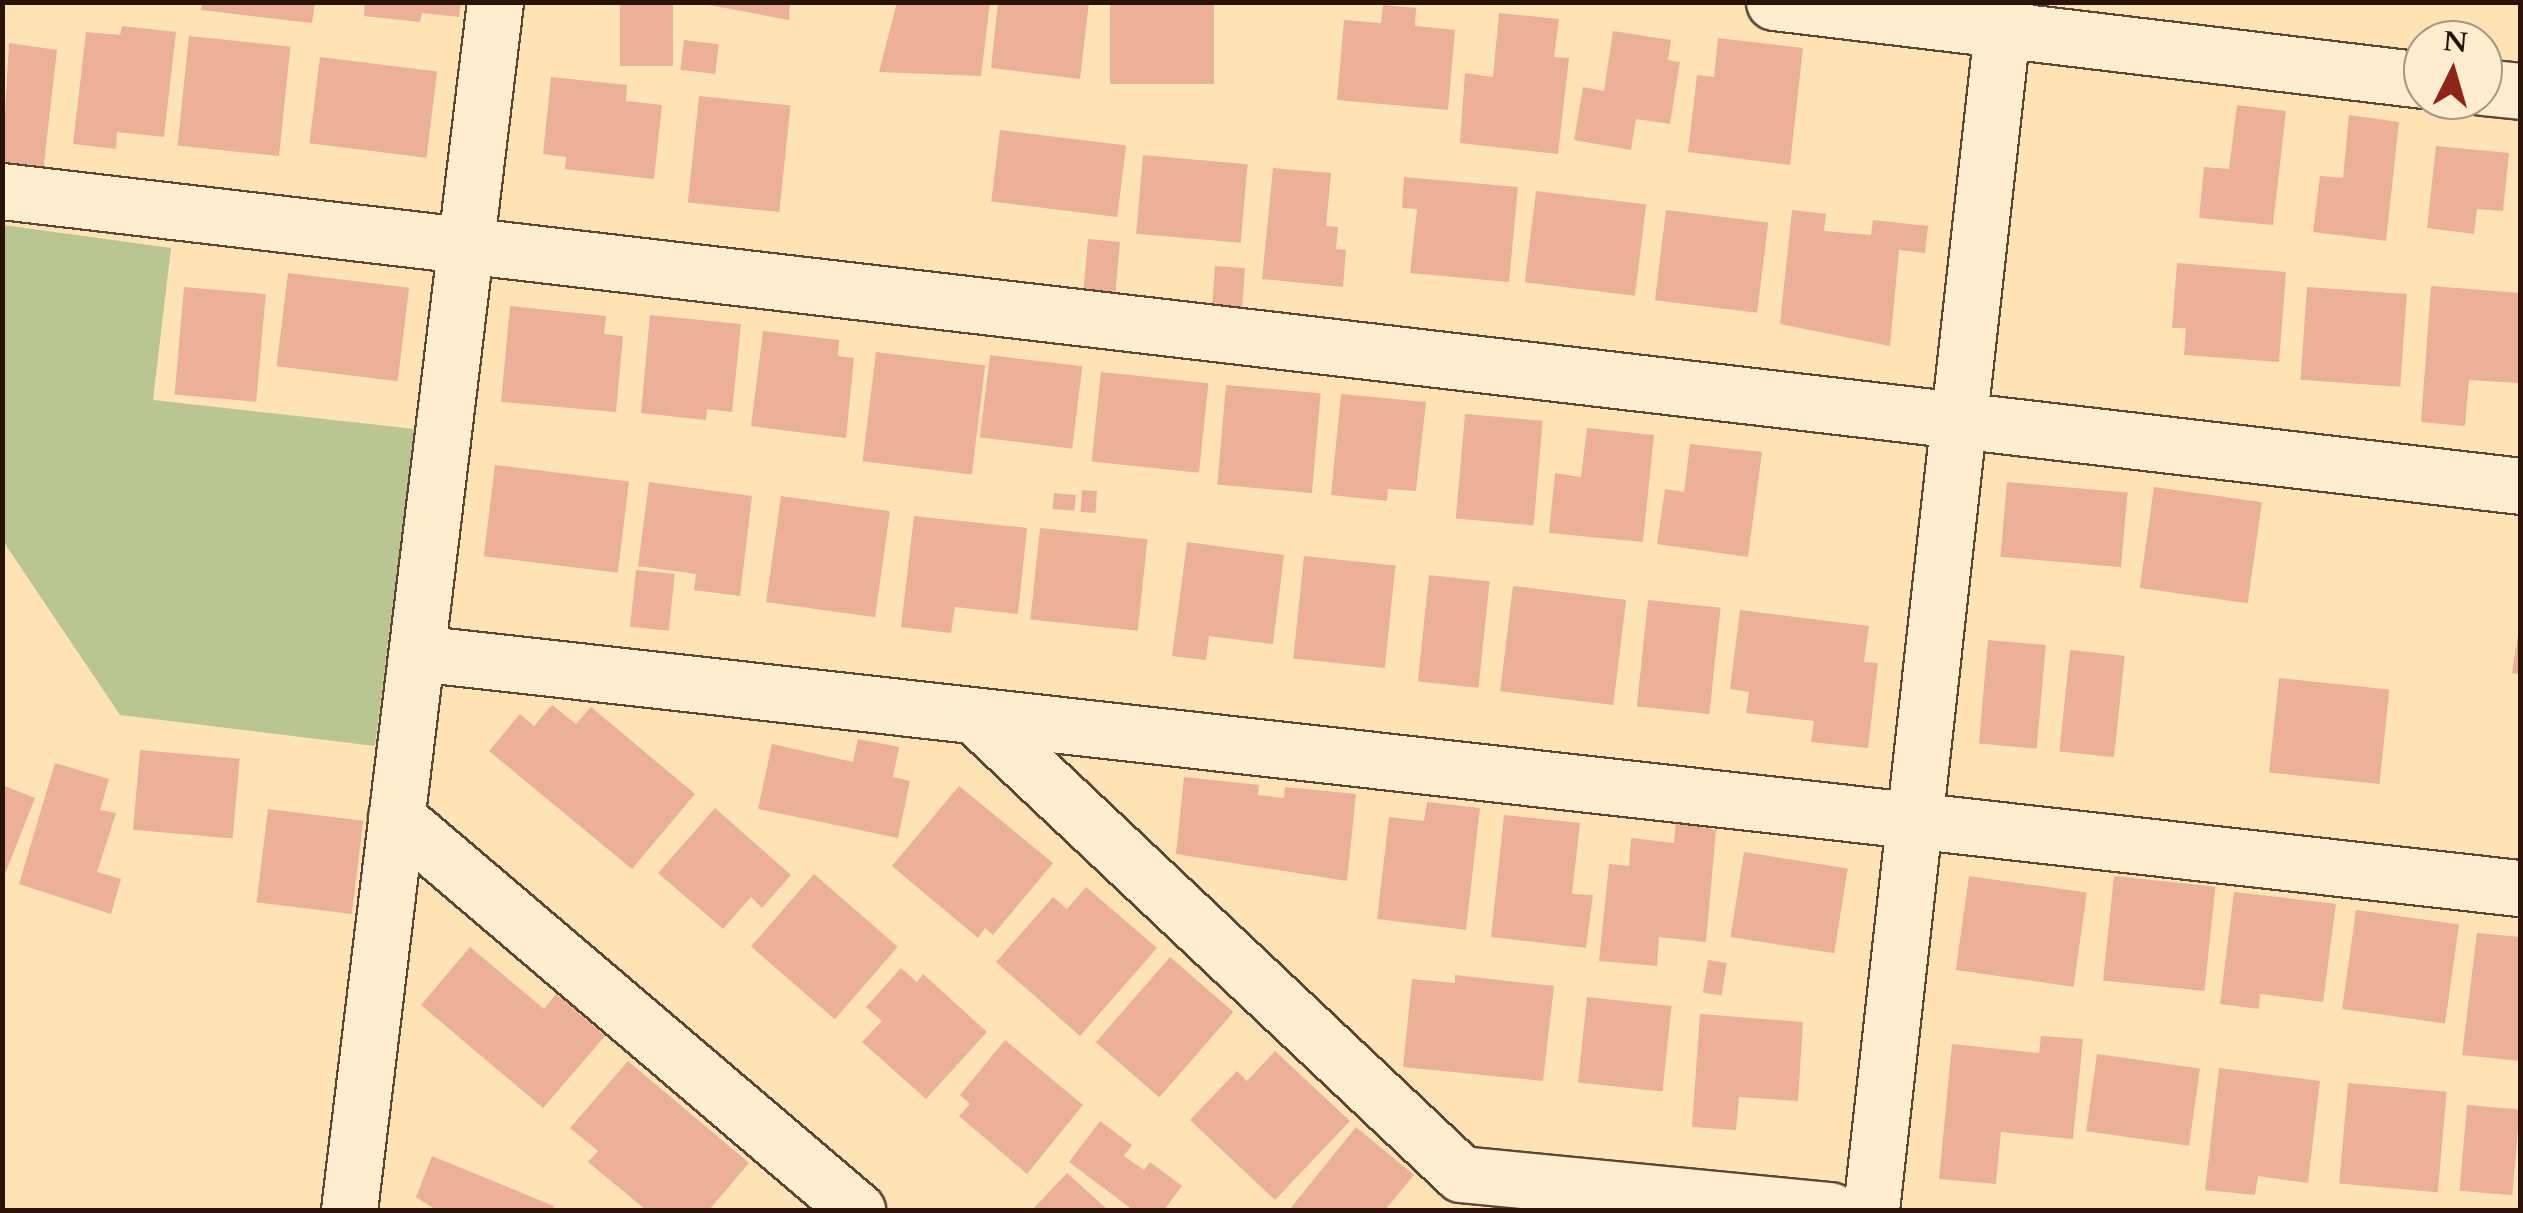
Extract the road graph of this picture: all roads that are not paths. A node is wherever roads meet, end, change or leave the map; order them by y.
1 (495, 2) edge
2 (1774, 2) edge
3 (2003, 16) edge
4 (2403, 77) edge
5 (2, 191) edge
6 (465, 245) junction
7 (1960, 420) junction
8 (2520, 486) edge
9 (416, 652) junction
10 (976, 718) junction
11 (396, 817) junction
12 (1918, 818) junction
13 (2520, 888) edge
14 (349, 1210) edge
15 (857, 1210) edge
16 (1830, 1210) edge
17 (1870, 1210) edge

1 - 6 street
2 - 3 street
3 - 4 street
3 - 7 street
5 - 6 street
6 - 7 street
6 - 9 street
7 - 8 street
7 - 12 street
9 - 10 street
9 - 11 street
10 - 12 street
10 - 16 street
11 - 14 street
11 - 15 street
12 - 13 street
12 - 17 street

